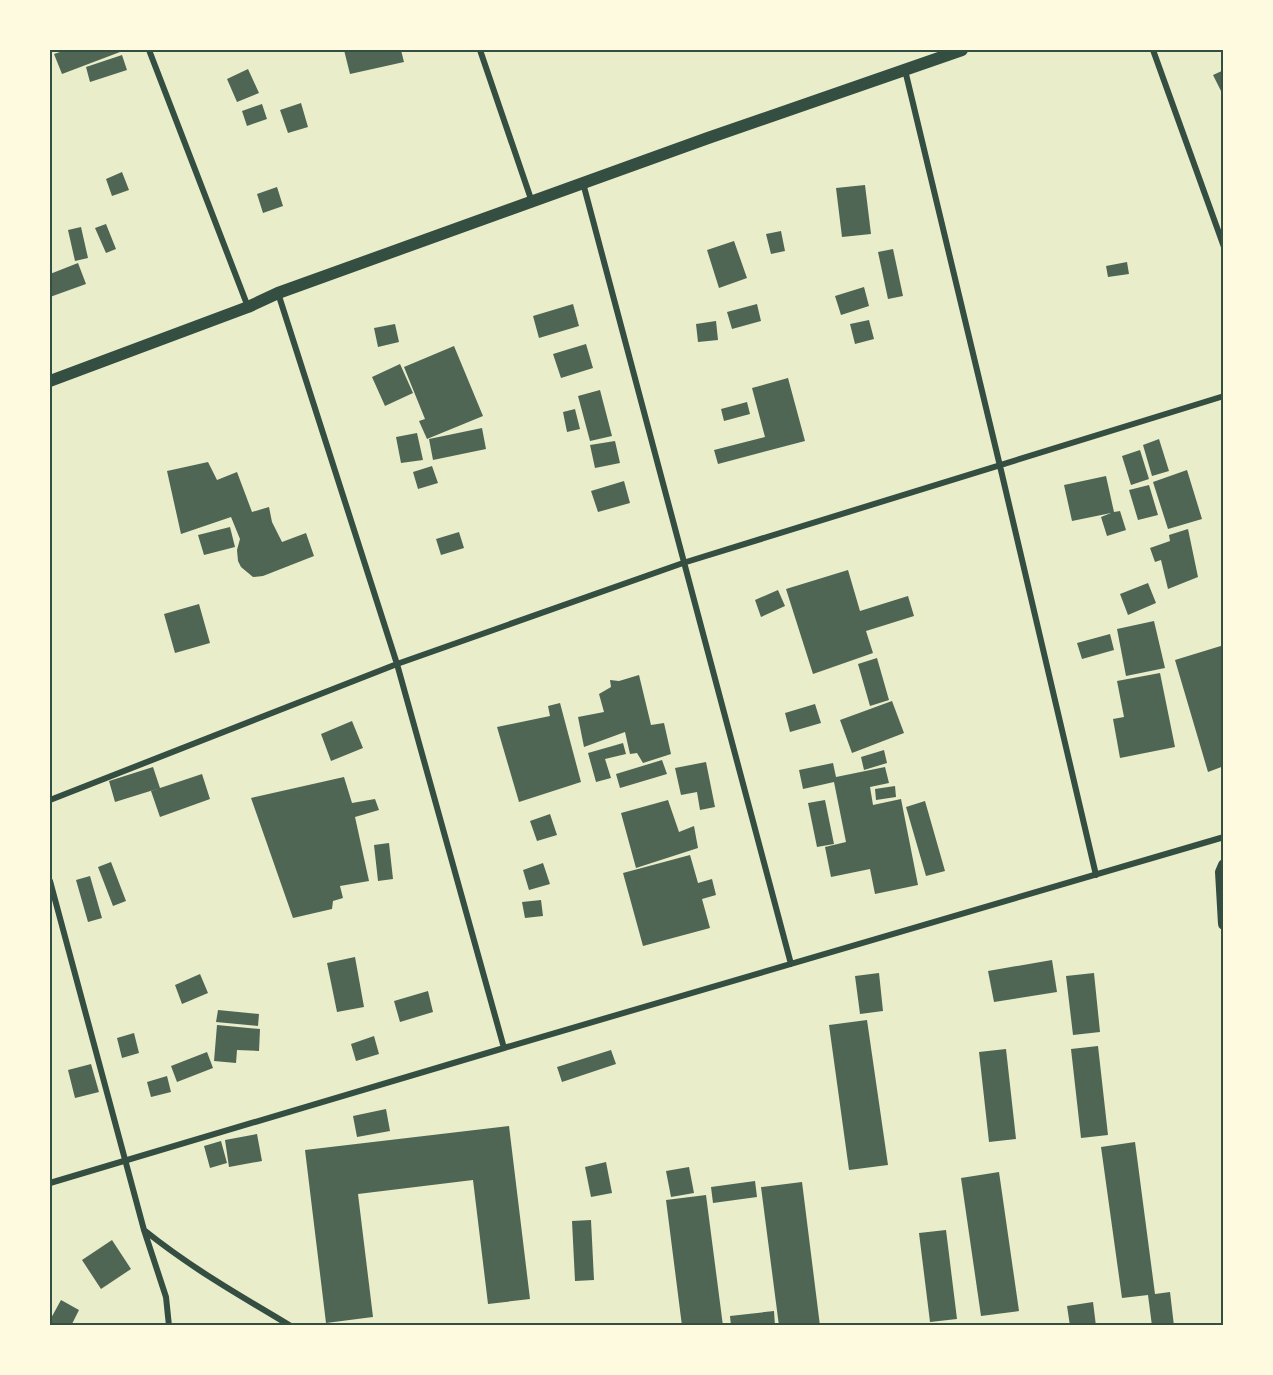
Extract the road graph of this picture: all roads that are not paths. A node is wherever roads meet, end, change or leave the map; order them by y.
1 (149, 50) edge
2 (480, 50) edge
3 (962, 50) edge
4 (1153, 50) edge
5 (905, 69) junction
6 (583, 183) junction
7 (532, 202) junction
8 (1224, 247) edge
9 (278, 293) junction
10 (248, 308) junction
11 (50, 381) edge
12 (1224, 396) edge
13 (1000, 466) junction
14 (683, 563) junction
15 (397, 664) junction
16 (50, 800) edge
17 (1224, 837) edge
18 (1224, 865) edge
19 (1096, 875) junction
20 (50, 881) edge
21 (1224, 924) edge
22 (791, 964) junction
23 (504, 1048) junction
24 (126, 1160) junction
25 (50, 1183) edge
26 (144, 1230) junction
27 (169, 1326) edge
28 (291, 1326) edge

1 - 10 street
2 - 7 street
3 - 5 main road
4 - 8 street
5 - 6 main road
5 - 13 street
6 - 7 main road
6 - 14 street
7 - 9 main road
9 - 10 main road
9 - 15 street
10 - 11 main road
12 - 13 street
13 - 14 street
13 - 19 street
14 - 15 street
14 - 22 street
15 - 16 street
15 - 23 street
17 - 19 street
18 - 21 main road
19 - 22 street
20 - 24 street
22 - 23 street
23 - 24 street
24 - 25 street
24 - 26 street
26 - 27 street
26 - 28 street

